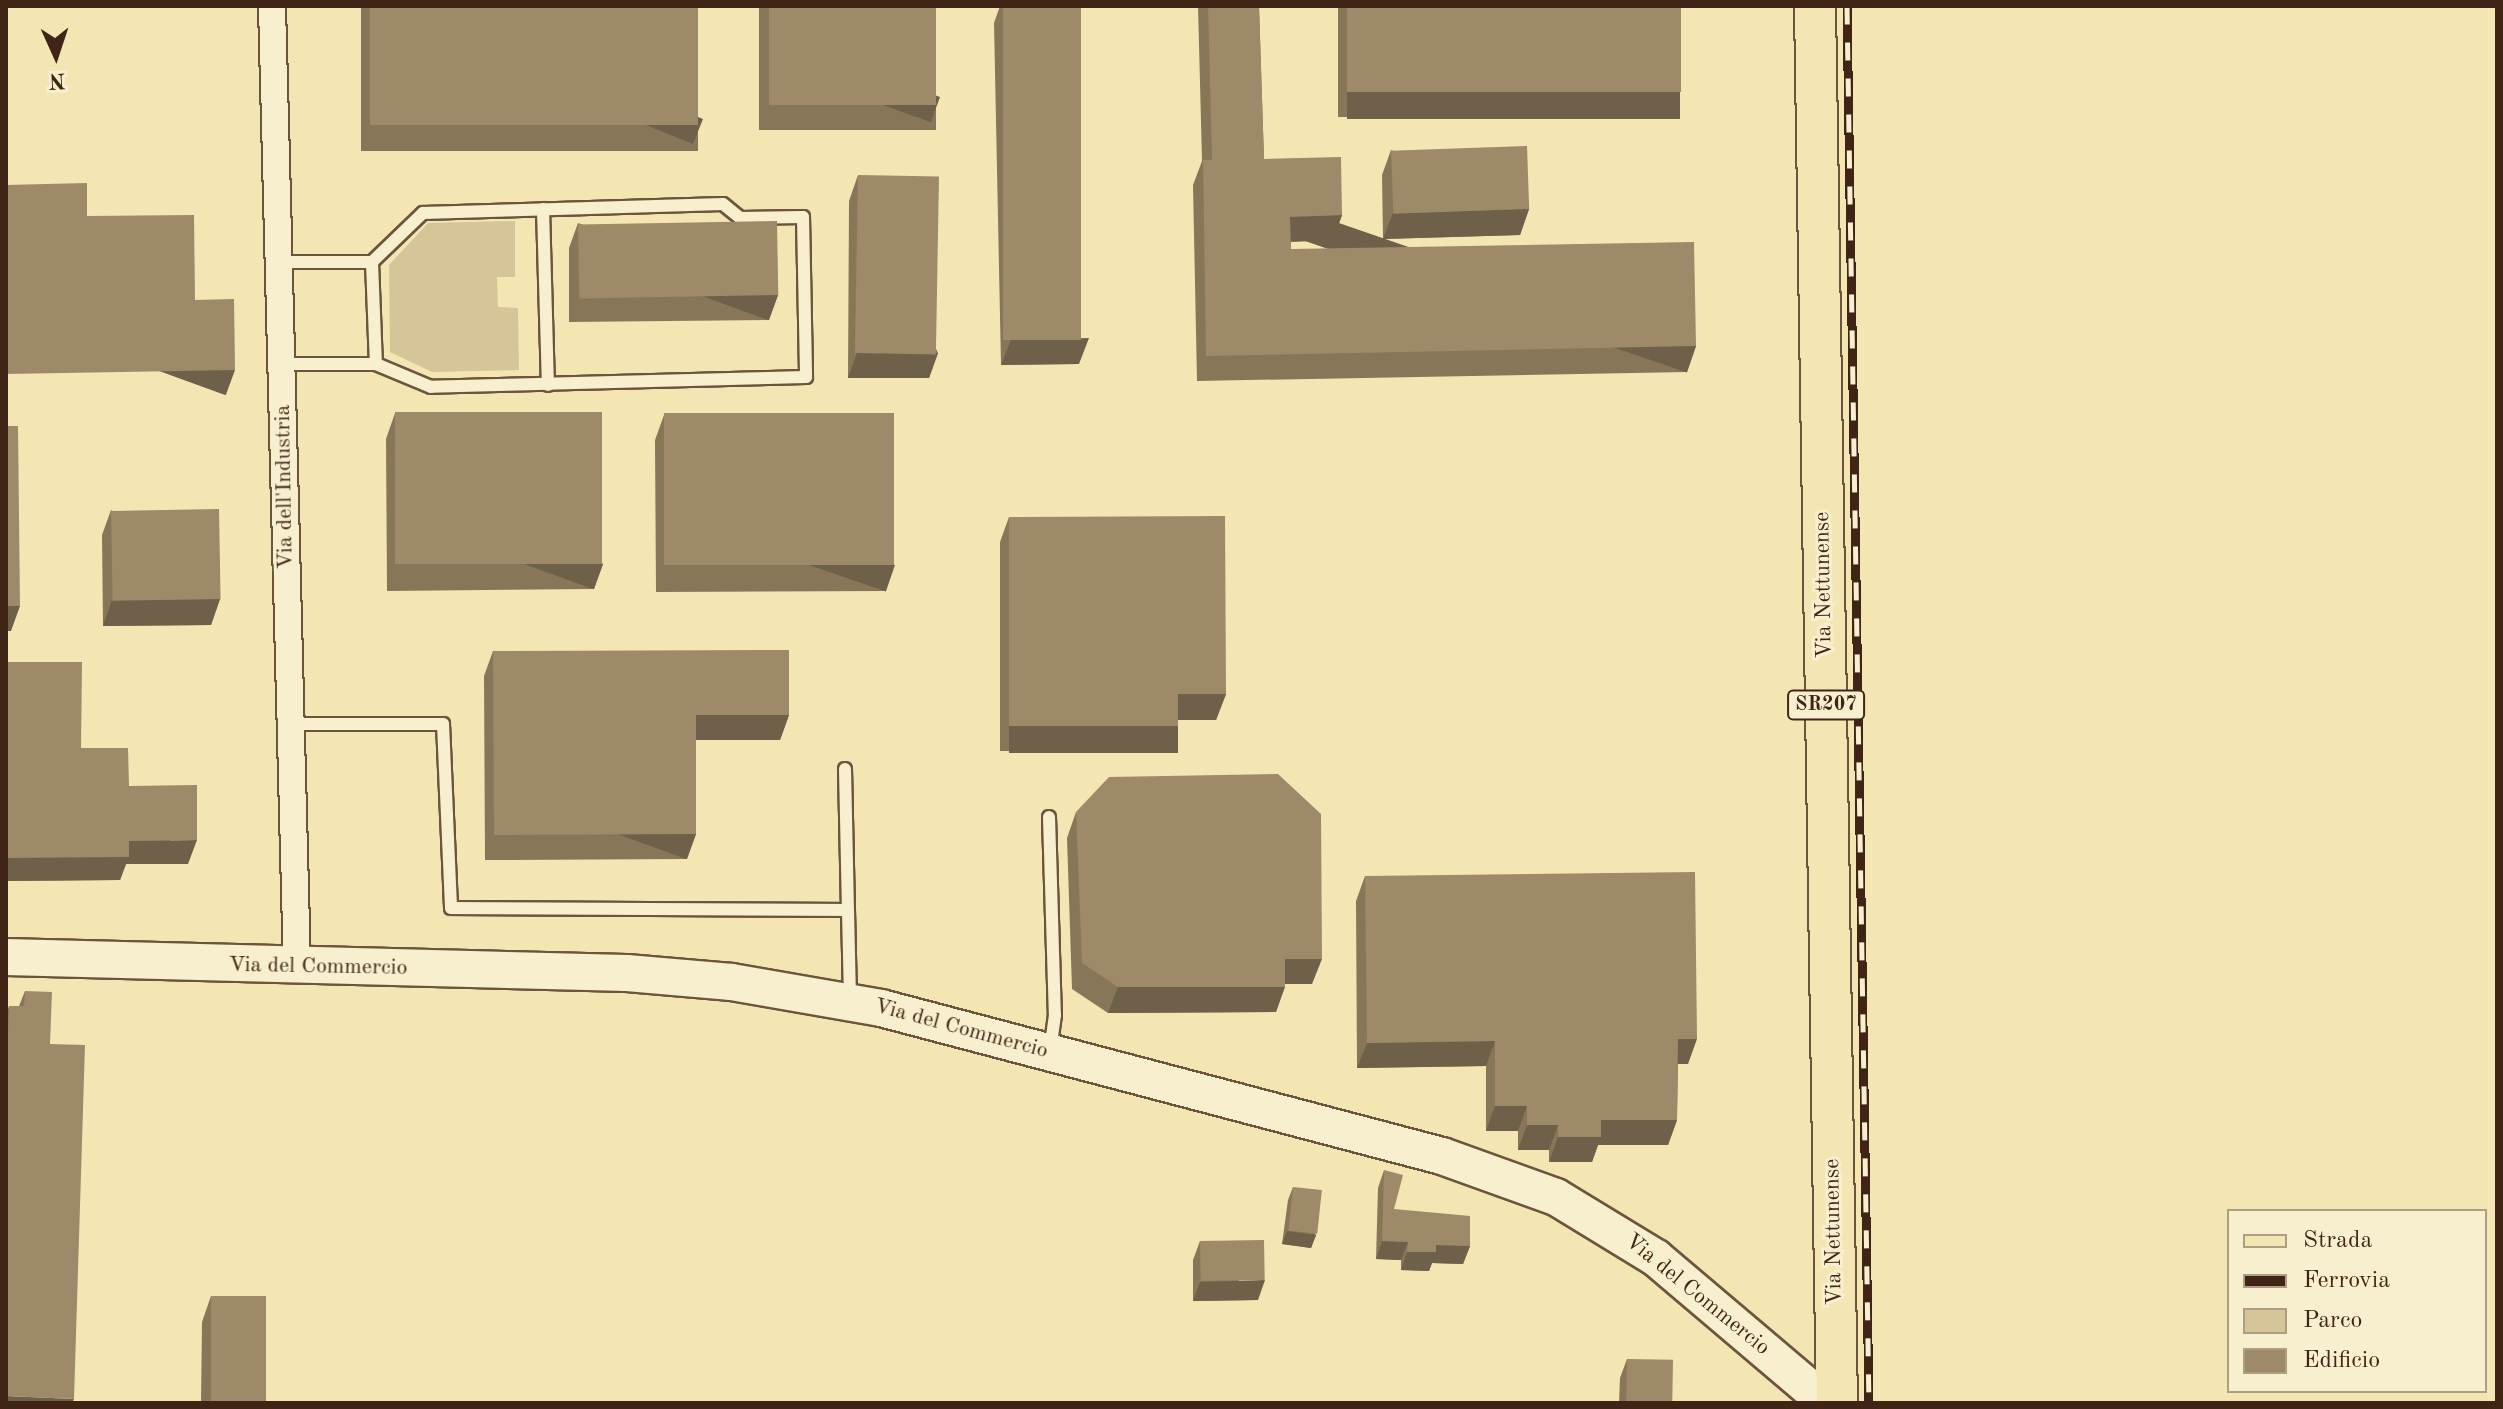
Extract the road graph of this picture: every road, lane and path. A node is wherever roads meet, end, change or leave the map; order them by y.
1 (272, 6) edge
2 (1815, 6) edge
3 (543, 209) junction
4 (279, 262) junction
5 (372, 262) junction
6 (281, 364) junction
7 (376, 364) junction
8 (548, 385) junction
9 (291, 724) junction
10 (845, 769) dead end
11 (1049, 817) dead end
12 (848, 910) junction
13 (6, 957) edge
14 (297, 968) junction
15 (850, 1001) junction
16 (1049, 1052) junction
17 (1827, 1403) edge
18 (1837, 1403) edge

1 - 4 street, Via dell'Industria
2 - 18 main road, Via Nettunense / SR207
3 - 5 lane
3 - 8 lane
3 - 8 lane
4 - 5 lane
4 - 6 street, Via dell'Industria
5 - 7 lane
6 - 7 lane
6 - 9 street, Via dell'Industria
7 - 8 lane
9 - 12 lane
9 - 14 street, Via dell'Industria
10 - 12 lane
11 - 16 lane
12 - 15 lane
13 - 14 street, Via del Commercio
14 - 15 street, Via del Commercio
15 - 16 street, Via del Commercio
16 - 17 street, Via del Commercio

